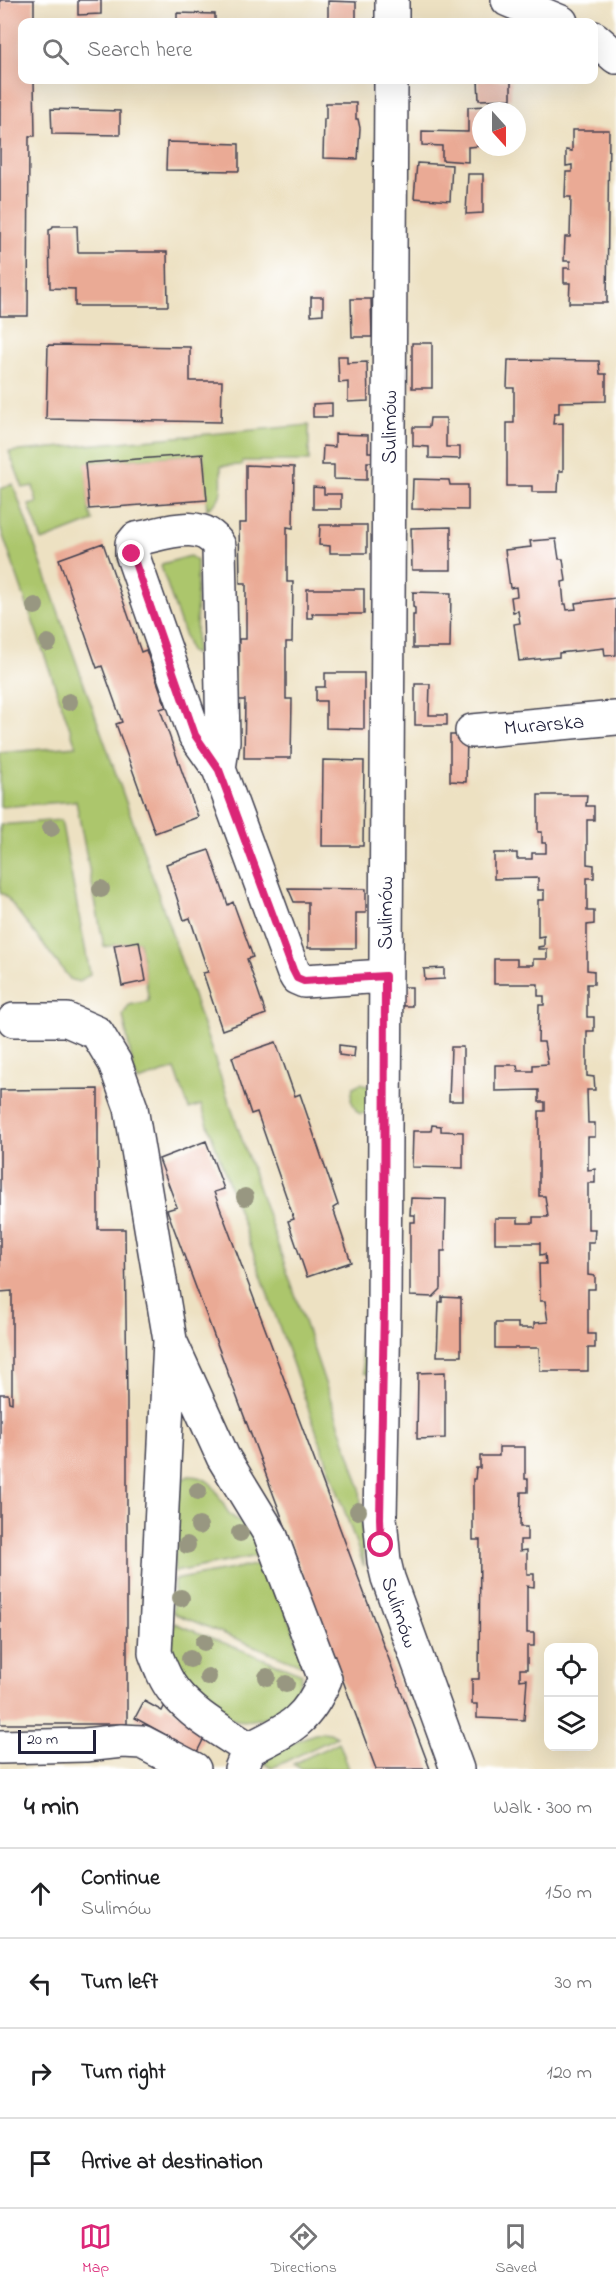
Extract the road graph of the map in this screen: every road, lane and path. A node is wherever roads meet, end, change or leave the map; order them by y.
1 (392, 0) edge
2 (508, 0) edge
3 (392, 18) edge
4 (551, 18) edge
5 (598, 41) edge
6 (616, 57) edge
7 (391, 84) edge
8 (616, 718) edge
9 (472, 731) dead end
10 (219, 770) junction
11 (385, 976) junction
12 (14, 1020) dead end
13 (170, 1340) junction
14 (0, 1747) edge
15 (245, 1759) edge
16 (194, 1769) edge
17 (457, 1769) edge

1 - 3 street
2 - 4 street
5 - 6 street
7 - 11 street, Sulimów
8 - 9 street, Murarska
10 - 10 street
10 - 11 street
11 - 17 street, Sulimów
12 - 13 street
13 - 15 street
13 - 15 street
14 - 16 street

